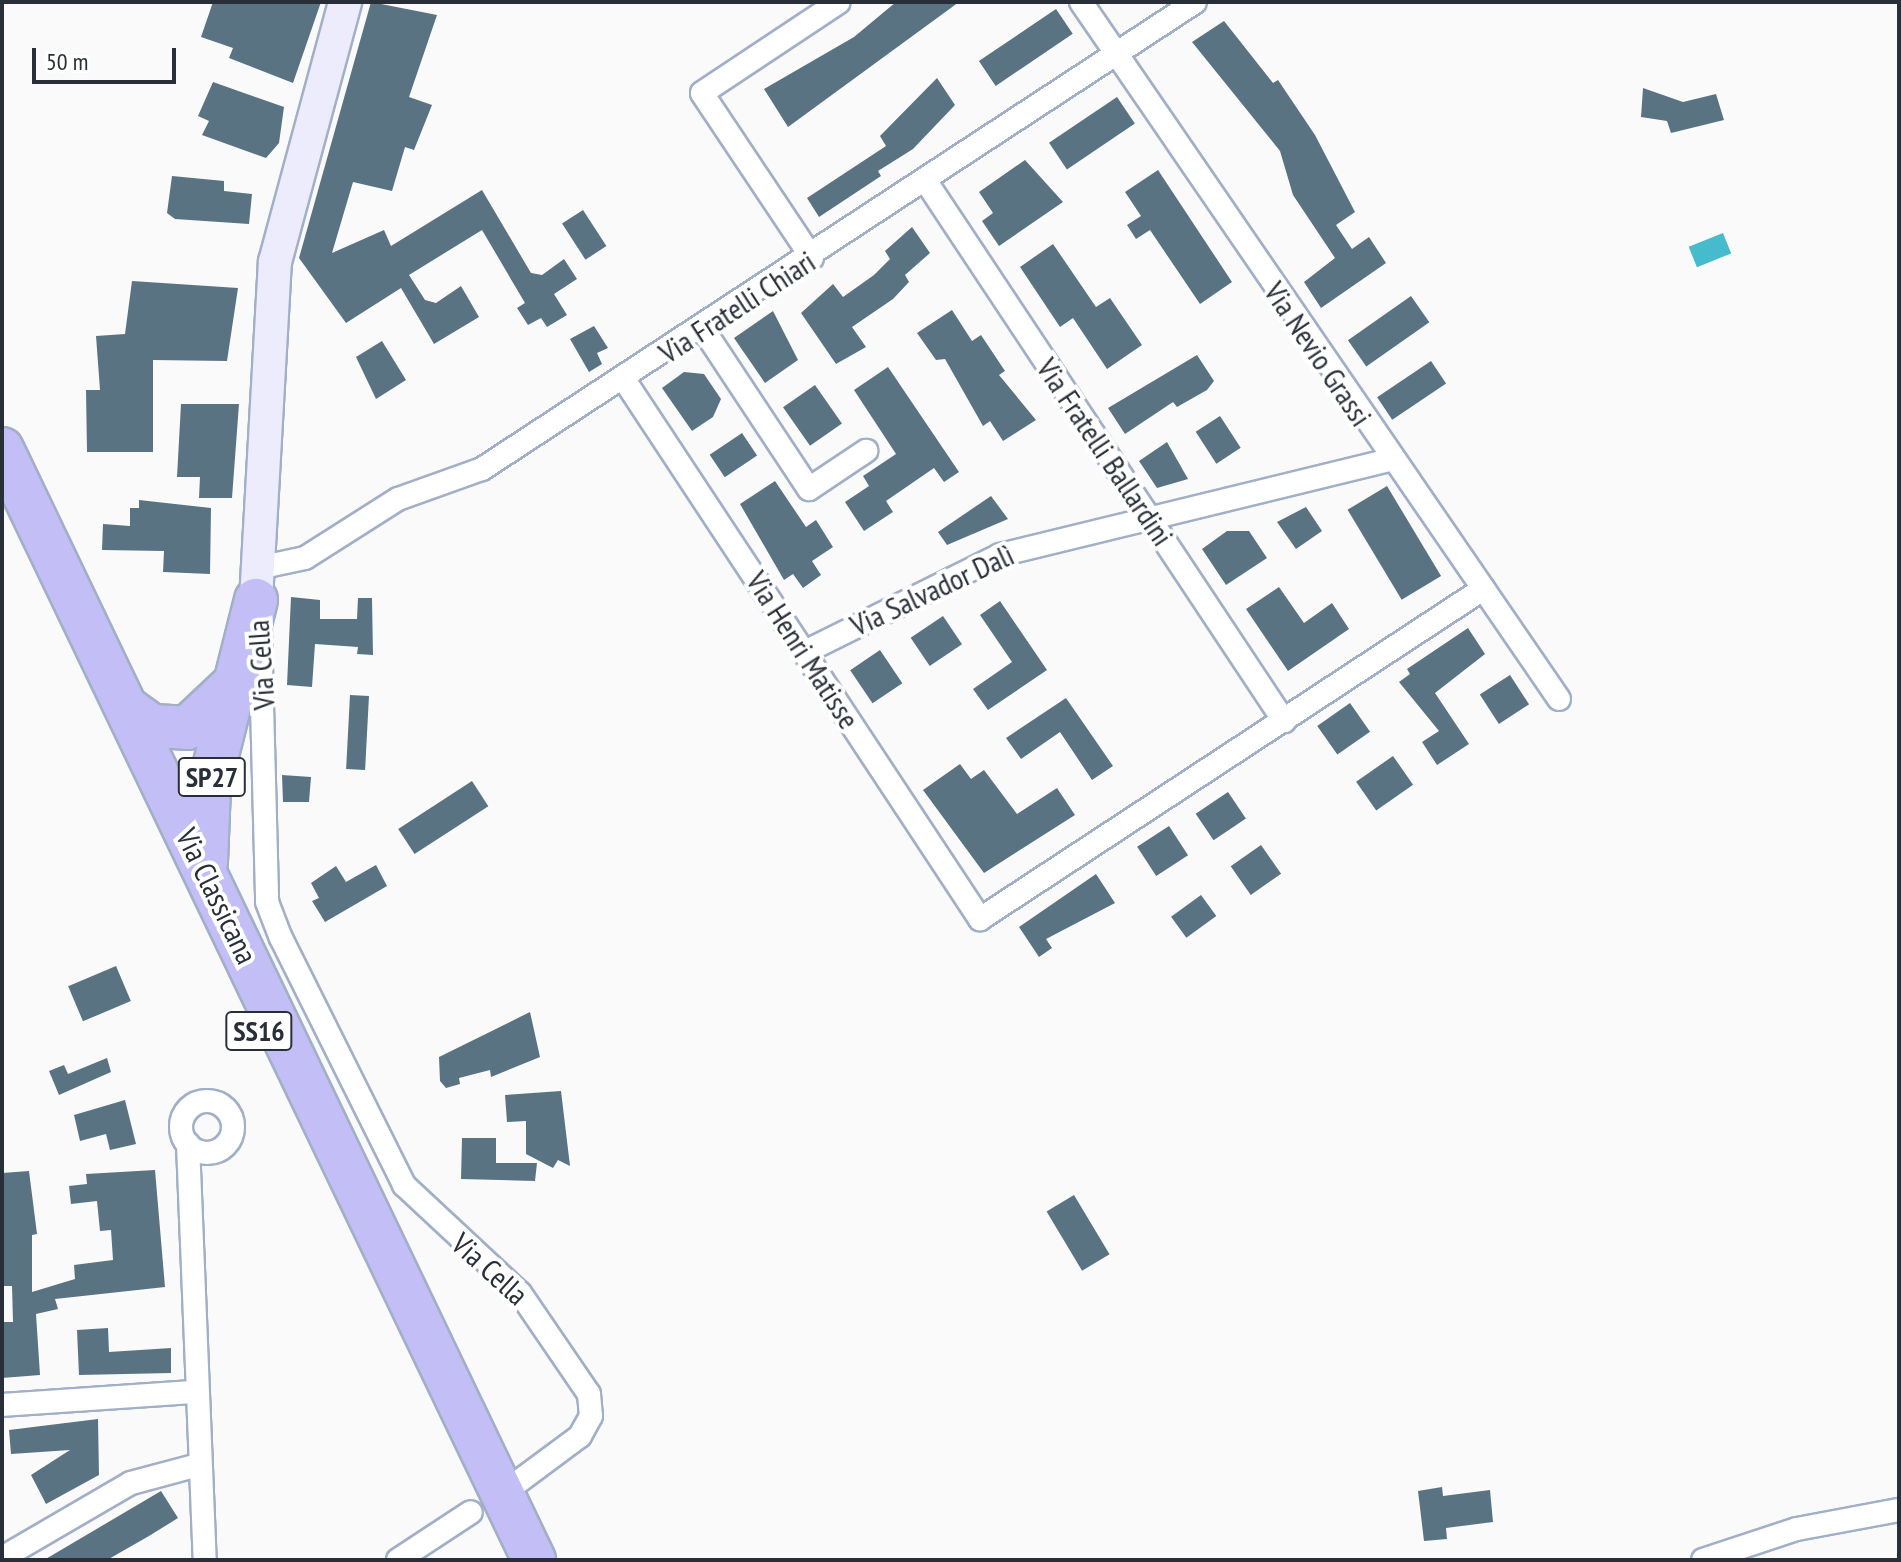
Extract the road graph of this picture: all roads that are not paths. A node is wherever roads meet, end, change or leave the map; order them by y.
1 (345, 2) edge
2 (839, 2) edge
3 (1081, 2) edge
4 (1195, 2) edge
5 (1116, 55) junction
6 (927, 183) junction
7 (812, 258) junction
8 (703, 329) junction
9 (625, 381) junction
10 (2, 449) edge
11 (866, 451) dead end
12 (1390, 460) junction
13 (2, 503) edge
14 (1148, 517) junction
15 (257, 584) junction
16 (1483, 589) junction
17 (805, 652) junction
18 (238, 680) junction
19 (1559, 699) dead end
20 (127, 708) junction
21 (1284, 721) junction
22 (207, 875) junction
23 (188, 1144) dead end
24 (193, 1392) junction
25 (2, 1405) edge
26 (198, 1465) junction
27 (514, 1485) dead end
28 (1899, 1510) edge
29 (471, 1512) dead end
30 (2, 1558) edge
31 (205, 1560) edge
32 (398, 1560) edge
33 (512, 1560) edge
34 (534, 1560) edge
35 (1703, 1560) edge

1 - 15 street, Via Cella / SP27
2 - 7 street
3 - 5 street, Via Nevio Grassi
4 - 5 street, Via Fratelli Chiari
5 - 6 street, Via Fratelli Chiari
5 - 12 street, Via Nevio Grassi
6 - 7 street, Via Fratelli Chiari
6 - 14 street, Via Fratelli Ballardini
7 - 8 street, Via Fratelli Chiari
8 - 9 street, Via Fratelli Chiari
8 - 11 street
9 - 15 street, Via Fratelli Chiari
9 - 17 street, Via Henri Matisse
10 - 20 highway, Via Classicana / SS16
12 - 14 street, Via Salvador Dalì
12 - 16 street, Via Nevio Grassi
13 - 33 highway, Via Classicana / SS16
14 - 17 street, Via Salvador Dalì
14 - 21 street, Via Fratelli Ballardini
15 - 18 highway, SP27
15 - 27 street, Via Cella
16 - 19 street, Via Nevio Grassi
16 - 21 street
17 - 21 street, Via Henri Matisse
18 - 20 highway, SP27
18 - 22 highway, SP27
20 - 22 highway, Via Classicana / SS16
22 - 34 highway, Via Classicana / SS16
23 - 24 street
24 - 25 street
24 - 26 street
26 - 30 street
26 - 31 street
28 - 35 street
29 - 32 street

